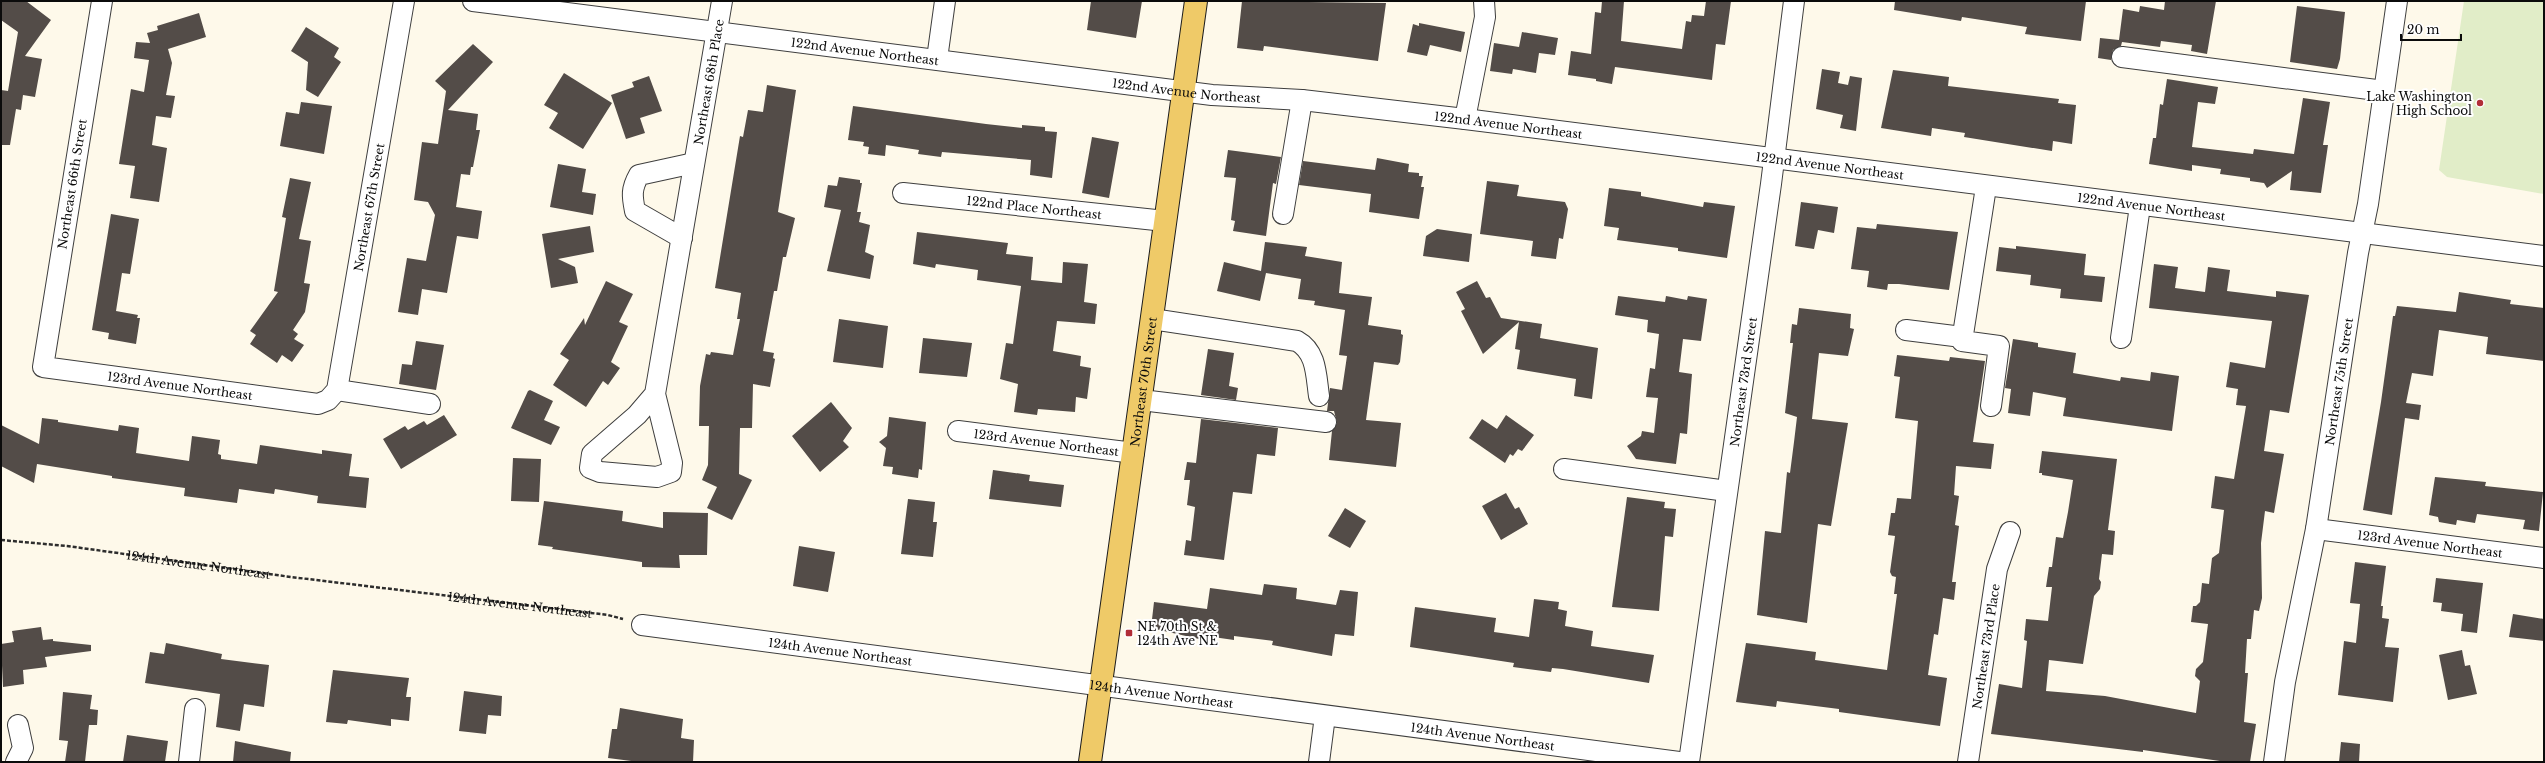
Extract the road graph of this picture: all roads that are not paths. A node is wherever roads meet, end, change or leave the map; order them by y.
1 (102, 1) edge
2 (404, 1) edge
3 (473, 1) edge
4 (722, 1) edge
5 (945, 1) edge
6 (1196, 1) edge
7 (1484, 1) edge
8 (1794, 1) edge
9 (2397, 1) edge
10 (718, 33) junction
11 (2122, 57) dead end
12 (937, 59) junction
13 (1184, 91) junction
14 (2384, 91) junction
15 (1302, 100) junction
16 (1465, 120) junction
17 (1775, 159) junction
18 (694, 163) junction
19 (1986, 187) junction
20 (903, 193) dead end
21 (2140, 206) junction
22 (1283, 214) dead end
23 (1165, 221) junction
24 (2362, 233) junction
25 (682, 238) junction
26 (2544, 256) edge
27 (1152, 319) junction
28 (1906, 330) dead end
29 (1962, 337) junction
30 (2121, 338) dead end
31 (43, 367) joint
32 (336, 390) junction
33 (655, 394) junction
34 (1319, 396) dead end
35 (1141, 400) junction
36 (430, 404) dead end
37 (1991, 406) dead end
38 (1326, 422) dead end
39 (958, 431) dead end
40 (1134, 453) junction
41 (1564, 469) dead end
42 (1727, 491) junction
43 (2316, 528) junction
44 (2010, 532) dead end
45 (2544, 558) edge
46 (642, 625) road end
47 (1100, 686) junction
48 (195, 708) dead end
49 (1325, 716) junction
50 (18, 726) dead end
51 (1598, 757) edge
52 (16, 762) edge
53 (189, 762) edge
54 (1090, 762) edge
55 (1319, 762) edge
56 (1679, 762) edge
57 (1689, 762) edge
58 (1968, 762) edge
59 (2274, 762) edge

1 - 31 street, Northeast 66th Street
2 - 32 street, Northeast 67th Street
3 - 10 street, 122nd Avenue Northeast
4 - 10 street, Northeast 68th Place
5 - 12 street
6 - 13 main road, Northeast 70th Street
7 - 16 street
8 - 17 street, Northeast 73rd Street
9 - 14 street, Northeast 75th Street
10 - 12 street, 122nd Avenue Northeast
10 - 18 street, Northeast 68th Place
11 - 14 street
12 - 13 street, 122nd Avenue Northeast
13 - 15 street, 122nd Avenue Northeast
13 - 23 main road, Northeast 70th Street
14 - 24 street, Northeast 75th Street
15 - 16 street, 122nd Avenue Northeast
15 - 22 street
16 - 17 street, 122nd Avenue Northeast
17 - 19 street, 122nd Avenue Northeast
17 - 42 street, Northeast 73rd Street
18 - 25 street, Northeast 68th Place
18 - 25 street
19 - 21 street, 122nd Avenue Northeast
19 - 29 street
20 - 23 street, 122nd Place Northeast
21 - 24 street, 122nd Avenue Northeast
21 - 30 street
23 - 27 main road, Northeast 70th Street
24 - 26 street, 122nd Avenue Northeast
24 - 43 street, Northeast 75th Street
25 - 33 street, Northeast 68th Place
27 - 34 street
27 - 35 main road, Northeast 70th Street
28 - 29 street
29 - 37 street
31 - 32 street, 123rd Avenue Northeast
32 - 36 street
33 - 33 street, Northeast 68th Place
35 - 38 street
35 - 40 main road, Northeast 70th Street
39 - 40 street, 123rd Avenue Northeast
40 - 47 main road, Northeast 70th Street
41 - 42 street
42 - 57 street, Northeast 73rd Street
43 - 45 street, 123rd Avenue Northeast
43 - 59 street, Northeast 75th Street
44 - 58 street, Northeast 73rd Place
46 - 47 street, 124th Avenue Northeast
47 - 49 street, 124th Avenue Northeast
47 - 54 main road, Northeast 70th Street
48 - 53 street
49 - 51 street, 124th Avenue Northeast
49 - 55 street
50 - 52 street
51 - 56 street, 124th Avenue Northeast

